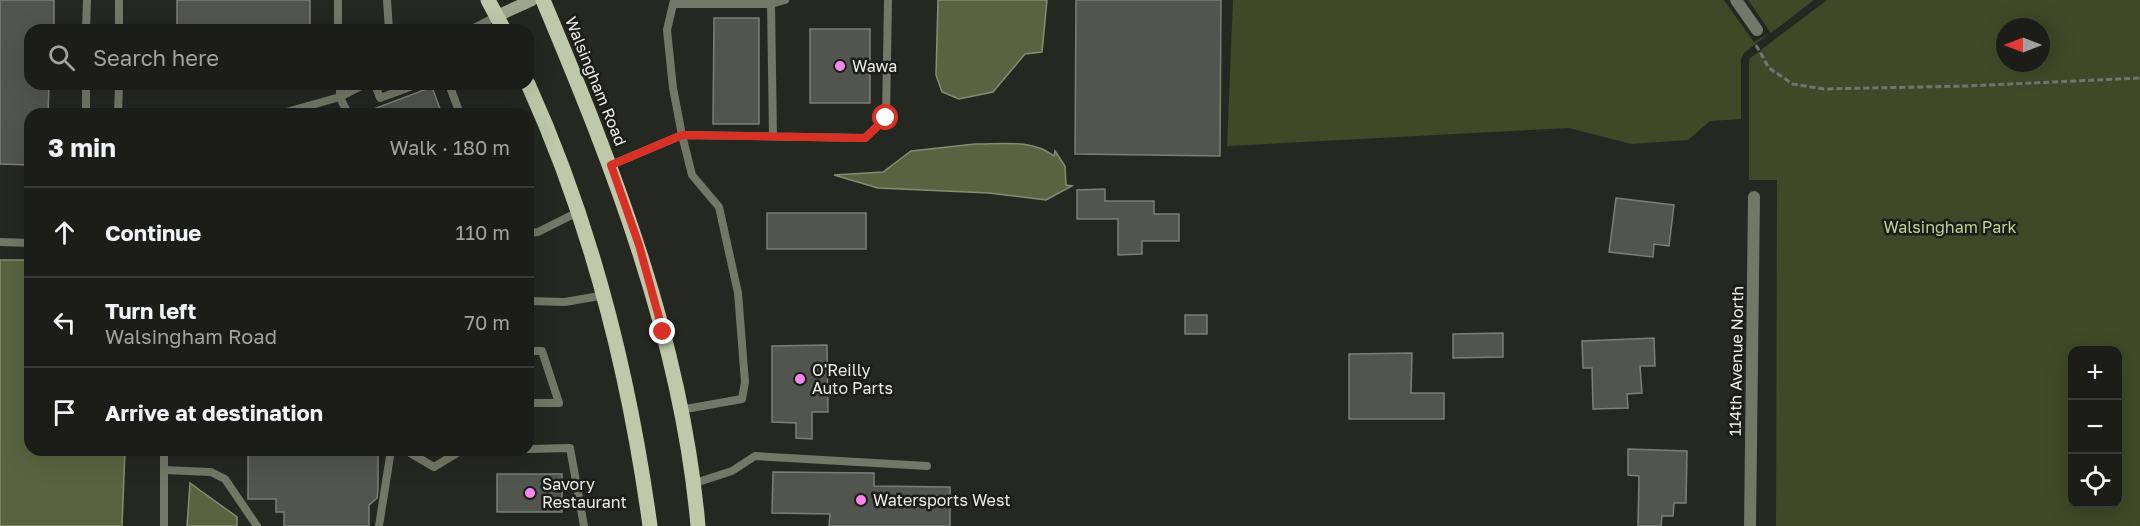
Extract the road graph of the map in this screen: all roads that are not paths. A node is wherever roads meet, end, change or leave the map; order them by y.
1 (87, 0) edge
2 (119, 0) edge
3 (338, 0) edge
4 (387, 0) edge
5 (488, 0) edge
6 (532, 0) edge
7 (543, 0) edge
8 (785, 0) edge
9 (888, 0) edge
10 (1736, 0) edge
11 (673, 2) edge
12 (771, 4) junction
13 (501, 23) edge
14 (87, 24) edge
15 (119, 24) edge
16 (338, 24) edge
17 (389, 24) edge
18 (1757, 30) road end
19 (86, 90) edge
20 (118, 90) edge
21 (340, 90) edge
22 (353, 90) edge
23 (377, 90) edge
24 (402, 90) edge
25 (451, 90) edge
26 (530, 90) edge
27 (340, 97) junction
28 (86, 108) edge
29 (118, 108) edge
30 (301, 108) edge
31 (345, 108) edge
32 (458, 108) edge
33 (682, 135) junction
34 (774, 136) junction
35 (611, 165) junction
36 (1754, 197) dead end
37 (578, 212) junction
38 (534, 232) edge
39 (0, 242) edge
40 (24, 243) edge
41 (605, 295) junction
42 (534, 301) edge
43 (534, 351) edge
44 (534, 403) edge
45 (680, 410) junction
46 (534, 448) edge
47 (164, 456) edge
48 (390, 456) edge
49 (415, 456) edge
50 (452, 456) edge
51 (927, 466) dead end
52 (164, 470) junction
53 (692, 484) junction
54 (164, 526) edge
55 (257, 526) edge
56 (379, 526) edge
57 (584, 526) edge
58 (650, 526) edge
59 (698, 526) edge
60 (1750, 526) edge

1 - 14 lane
2 - 15 lane
3 - 16 lane
4 - 17 lane
5 - 13 main road
6 - 13 street
7 - 35 main road, Walsingham Road
8 - 12 lane
9 - 34 lane
10 - 18 street
11 - 12 lane
11 - 33 lane
12 - 34 lane
19 - 28 lane
20 - 29 lane
21 - 27 lane
22 - 27 lane
23 - 24 lane
25 - 32 lane
26 - 37 main road
27 - 30 lane
27 - 31 lane
33 - 34 lane
33 - 35 lane
33 - 45 lane
35 - 45 main road, Walsingham Road
36 - 60 street, 114th Avenue North
37 - 38 lane
37 - 41 main road
39 - 40 lane
41 - 42 lane
41 - 58 main road
43 - 44 lane
45 - 53 main road, Walsingham Road
46 - 57 lane
47 - 52 lane
48 - 56 lane
49 - 50 lane
51 - 53 lane
52 - 54 lane
52 - 55 lane
53 - 59 main road, Walsingham Road

